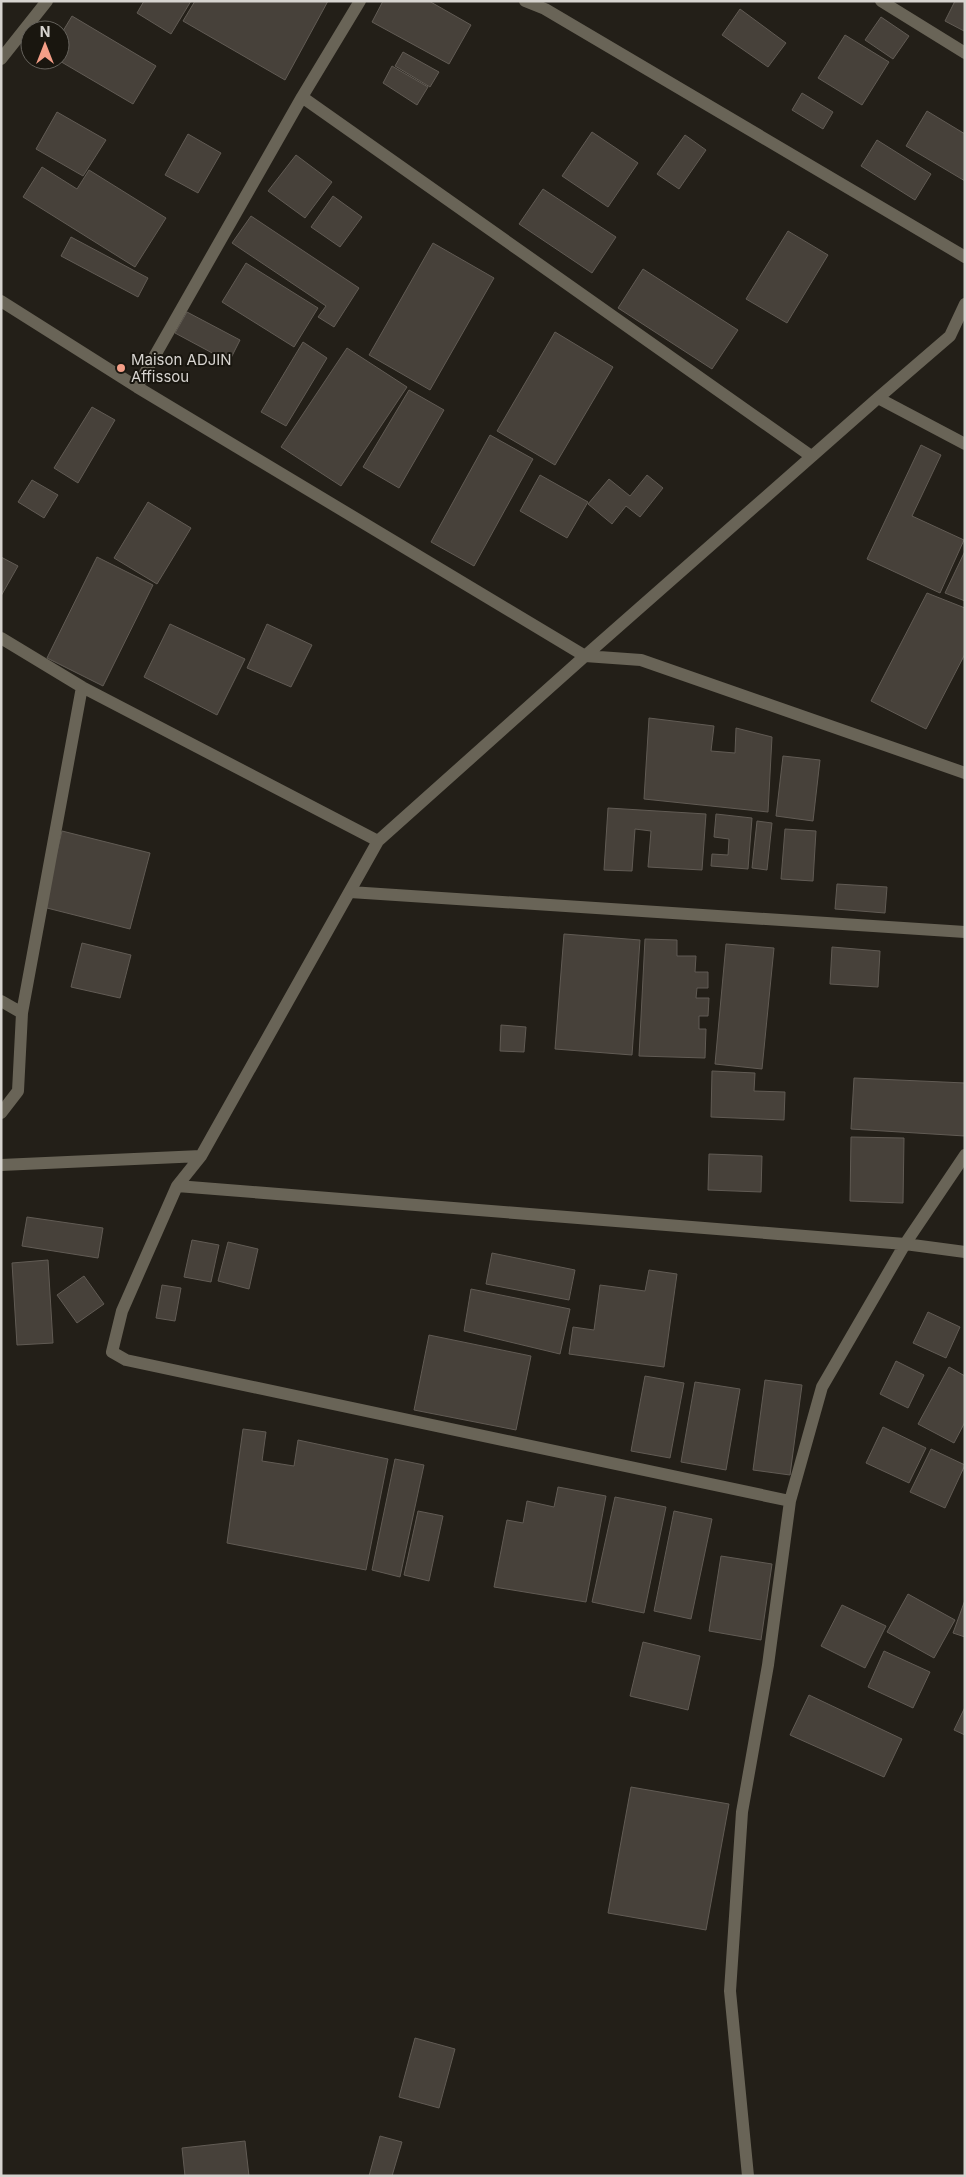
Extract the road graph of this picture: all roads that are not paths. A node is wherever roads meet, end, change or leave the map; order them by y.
1 (47, 1) edge
2 (360, 1) edge
3 (525, 1) edge
4 (882, 1) edge
5 (965, 53) edge
6 (2, 58) edge
7 (302, 97) junction
8 (965, 257) edge
9 (1, 301) edge
10 (965, 304) edge
11 (137, 387) junction
12 (878, 398) junction
13 (965, 444) edge
14 (811, 456) junction
15 (1, 638) edge
16 (584, 656) junction
17 (82, 687) junction
18 (965, 773) edge
19 (378, 841) junction
20 (350, 892) junction
21 (965, 932) edge
22 (1, 1001) edge
23 (22, 1013) junction
24 (1, 1113) edge
25 (965, 1155) edge
26 (201, 1156) junction
27 (1, 1165) edge
28 (177, 1186) junction
29 (905, 1244) junction
30 (965, 1252) edge
31 (790, 1501) junction
32 (748, 2176) edge

1 - 6 street
2 - 7 street
3 - 8 street
4 - 5 street
7 - 11 street
7 - 14 street
9 - 11 street
10 - 12 street
11 - 16 street
12 - 13 street
12 - 14 street
14 - 16 street
15 - 17 street
16 - 18 street
16 - 19 street
17 - 19 street
17 - 23 street
19 - 20 street
20 - 21 street
20 - 26 street
22 - 23 street
23 - 24 street
25 - 29 street
26 - 27 street
26 - 28 street
28 - 29 street
28 - 31 street
29 - 30 street
29 - 31 street
31 - 32 street

